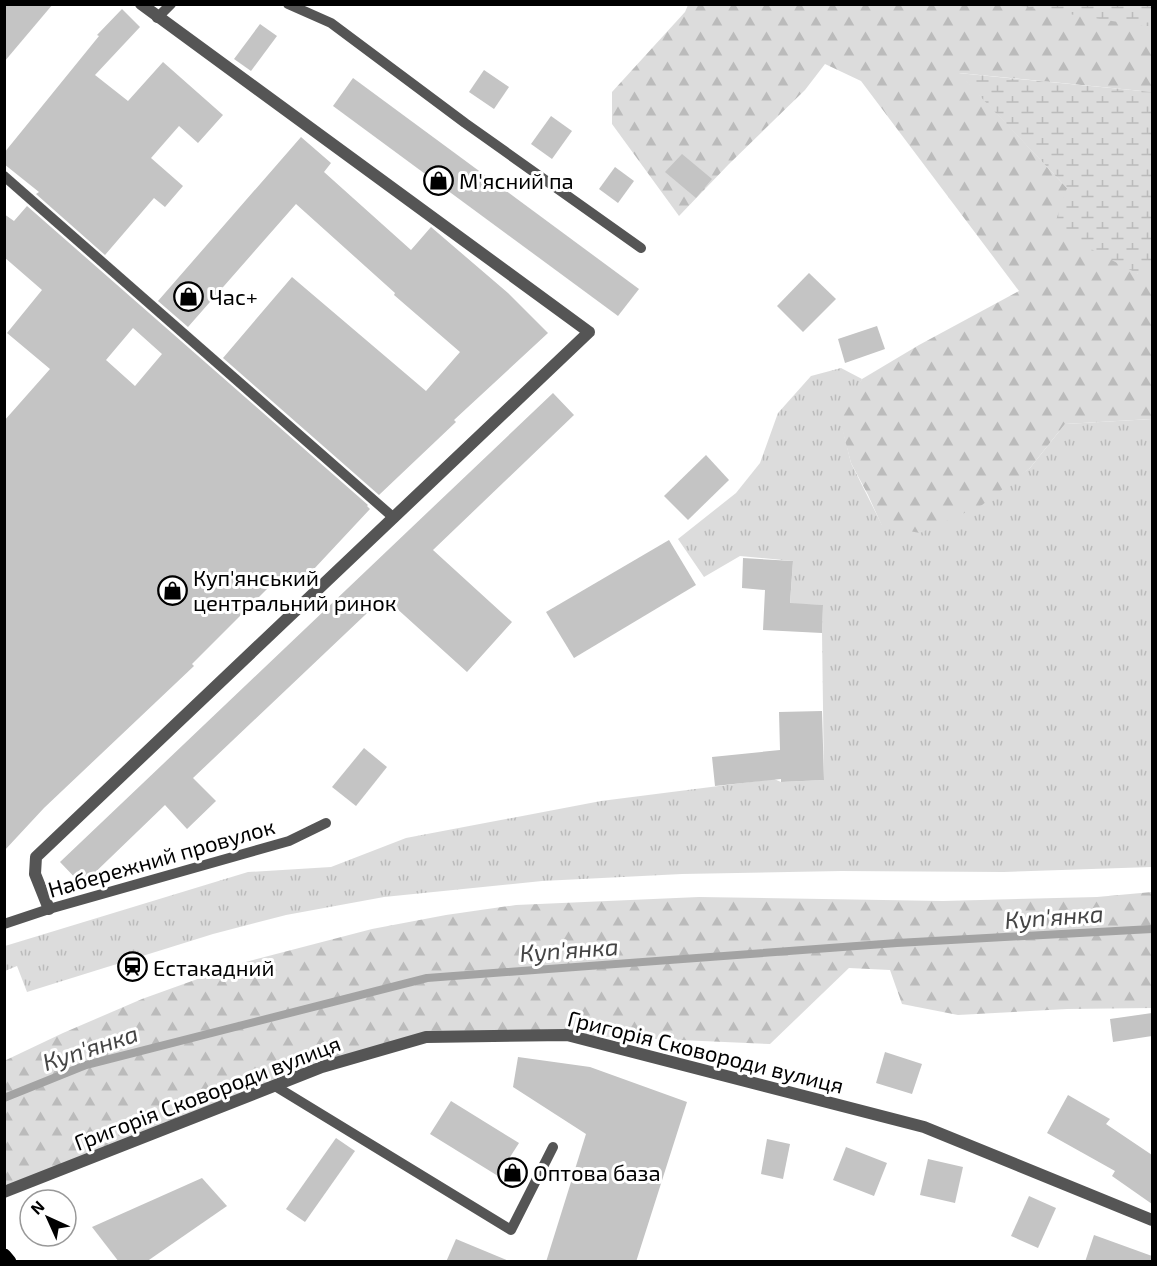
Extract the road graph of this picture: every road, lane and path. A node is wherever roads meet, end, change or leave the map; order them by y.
1 (141, 4) edge
2 (171, 4) edge
3 (288, 4) edge
4 (157, 18) junction
5 (4, 176) edge
6 (642, 248) dead end
7 (394, 518) junction
8 (326, 823) dead end
9 (49, 909) junction
10 (4, 924) edge
11 (275, 1086) junction
12 (553, 1147) dead end
13 (4, 1192) edge
14 (1152, 1220) edge
15 (4, 1256) edge
16 (9, 1262) edge

1 - 4 street
2 - 4 lane
3 - 6 lane
4 - 7 street
5 - 7 lane
7 - 9 street
8 - 9 lane, Набережний провулок
9 - 10 lane, Набережний провулок
11 - 12 lane
11 - 13 street, Григорія Сковороди вулиця
11 - 14 street, Григорія Сковороди вулиця
15 - 16 main road

